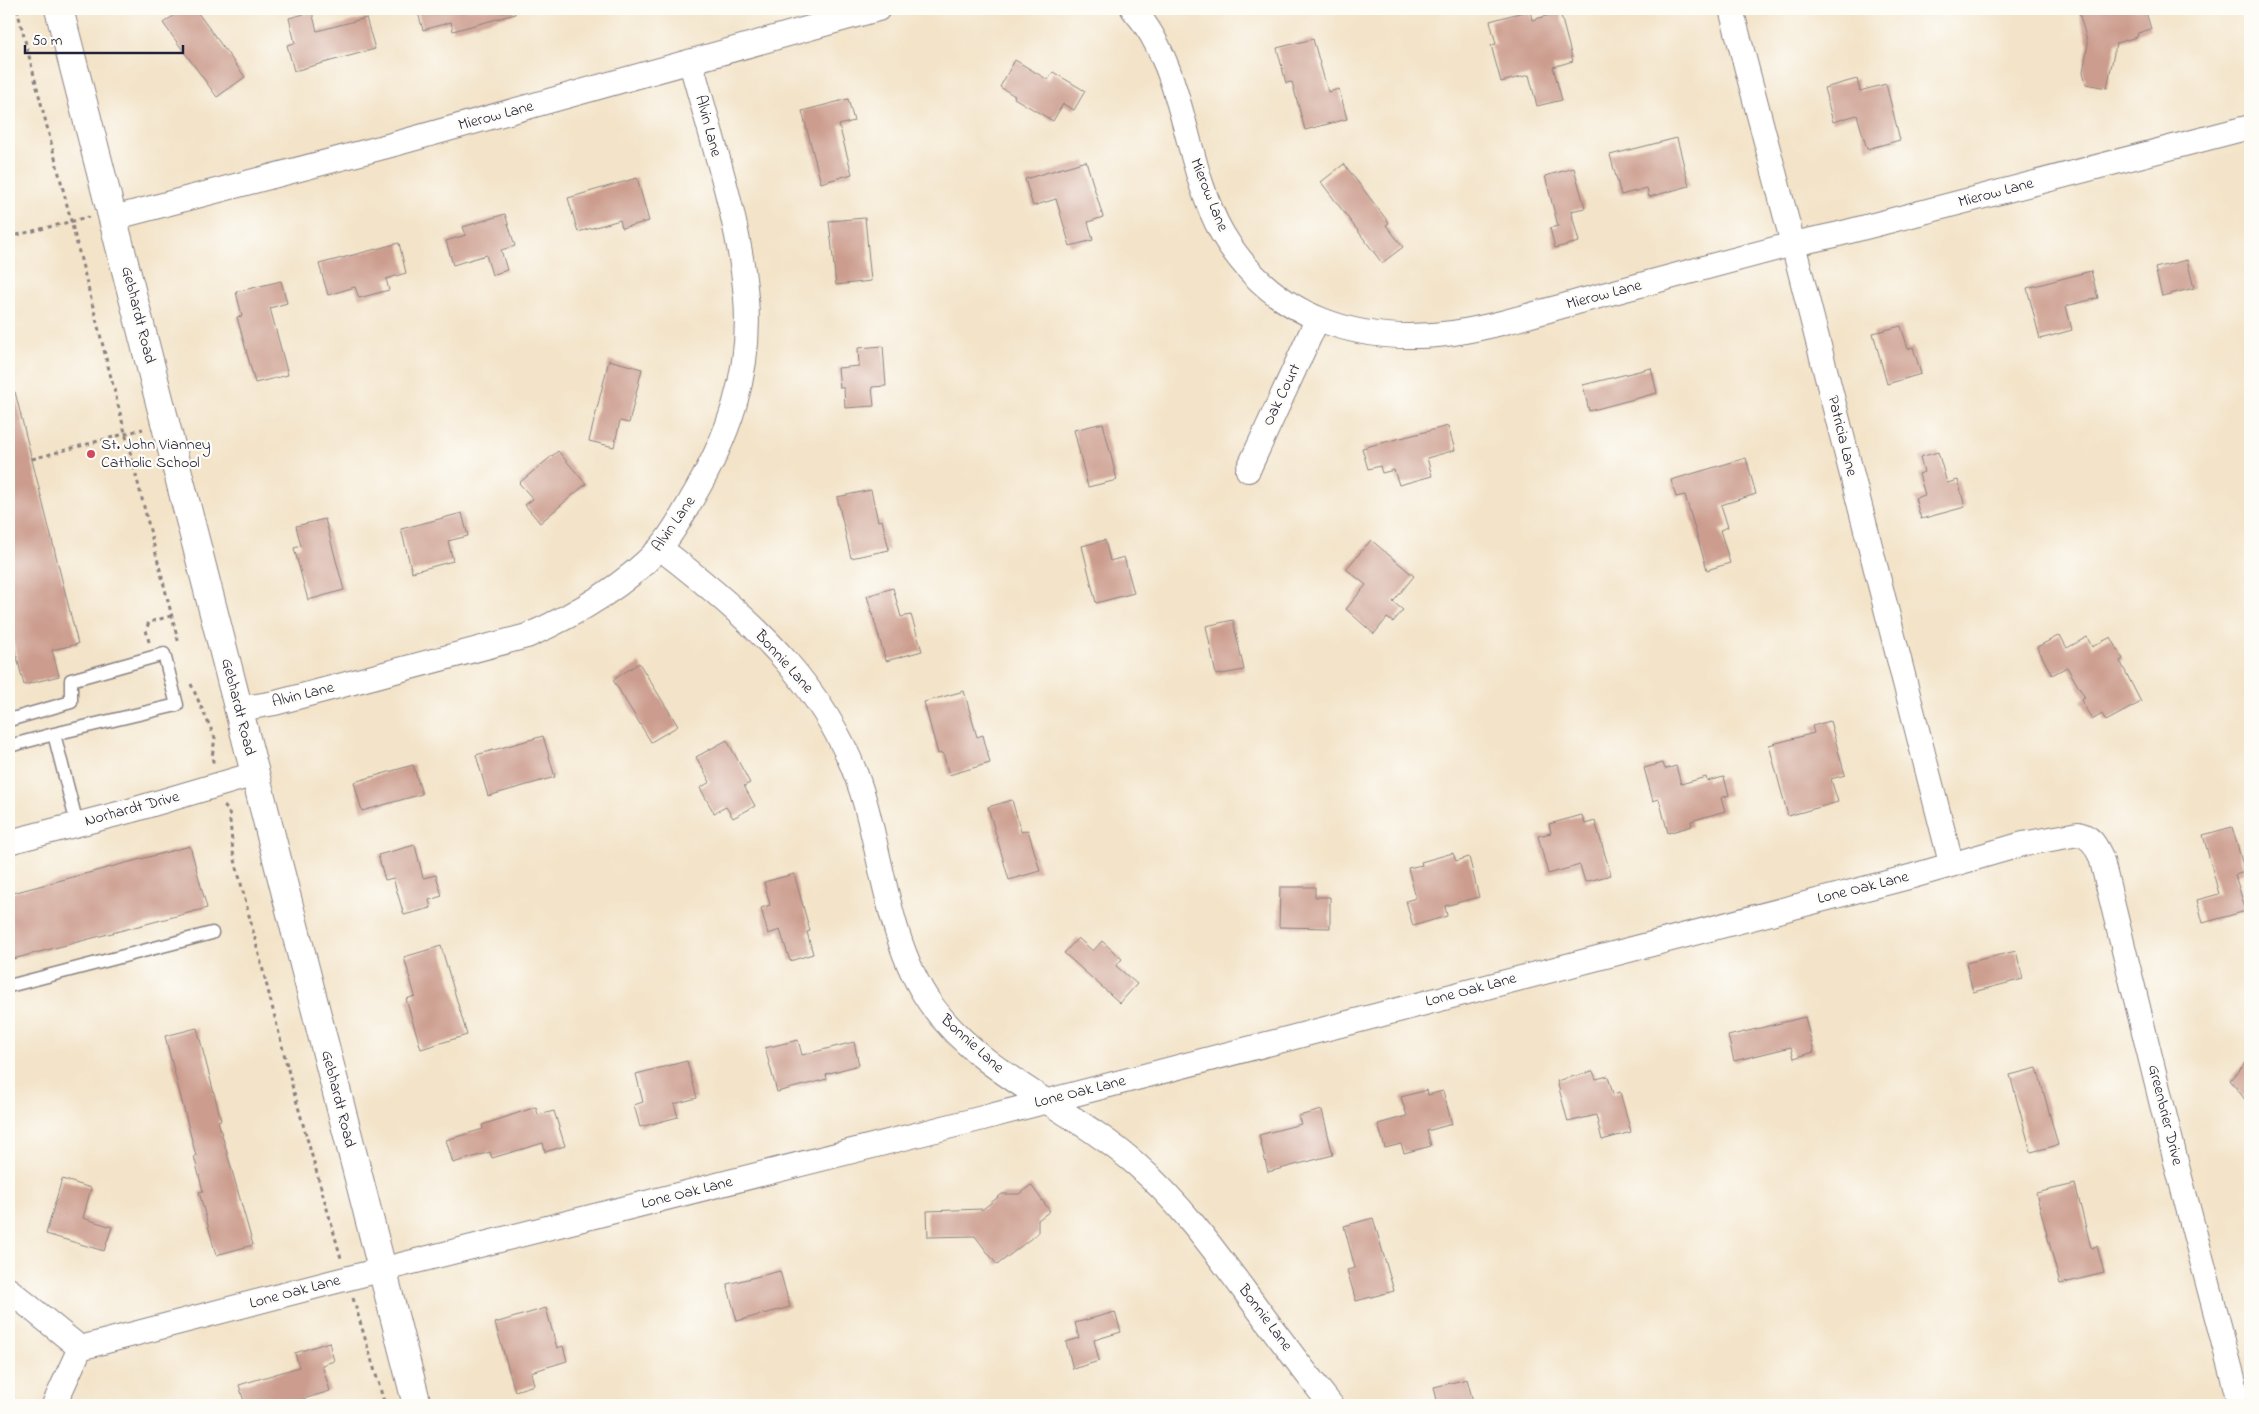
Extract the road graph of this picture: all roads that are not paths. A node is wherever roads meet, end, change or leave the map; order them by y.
1 (59, 9) edge
2 (878, 9) edge
3 (1133, 9) edge
4 (1731, 9) edge
5 (691, 63) junction
6 (2250, 127) edge
7 (112, 214) junction
8 (1793, 244) junction
9 (1317, 320) junction
10 (1248, 470) dead end
11 (660, 548) junction
12 (239, 709) junction
13 (9, 720) edge
14 (54, 734) junction
15 (9, 746) edge
16 (255, 774) junction
17 (77, 824) junction
18 (2078, 834) joint
19 (9, 842) edge
20 (1950, 863) junction
21 (212, 933) dead end
22 (9, 986) edge
23 (1047, 1101) junction
24 (383, 1269) junction
25 (9, 1290) edge
26 (80, 1348) junction
27 (54, 1405) edge
28 (417, 1405) edge
29 (1331, 1405) edge
30 (2240, 1405) edge

1 - 7 street, Gebhardt Road
2 - 5 street, Mierow Lane
3 - 9 street, Mierow Lane
4 - 8 street, Patricia Lane
5 - 7 street, Mierow Lane
5 - 11 street, Alvin Lane
6 - 8 street, Mierow Lane
7 - 12 street, Gebhardt Road
8 - 9 street, Mierow Lane
8 - 20 street, Patricia Lane
9 - 10 street, Oak Court
11 - 12 street, Alvin Lane
11 - 23 street, Bonnie Lane
12 - 16 street, Gebhardt Road
13 - 14 lane
14 - 15 lane
14 - 17 lane
16 - 17 street, Norhardt Drive
16 - 24 street, Gebhardt Road
17 - 19 street, Norhardt Drive
18 - 20 street, Lone Oak Lane
18 - 30 street, Greenbrier Drive
20 - 23 street, Lone Oak Lane
21 - 22 lane
23 - 24 street, Lone Oak Lane
23 - 29 street, Bonnie Lane
24 - 26 street, Lone Oak Lane
24 - 28 street, Gebhardt Road
25 - 26 street
26 - 27 street

